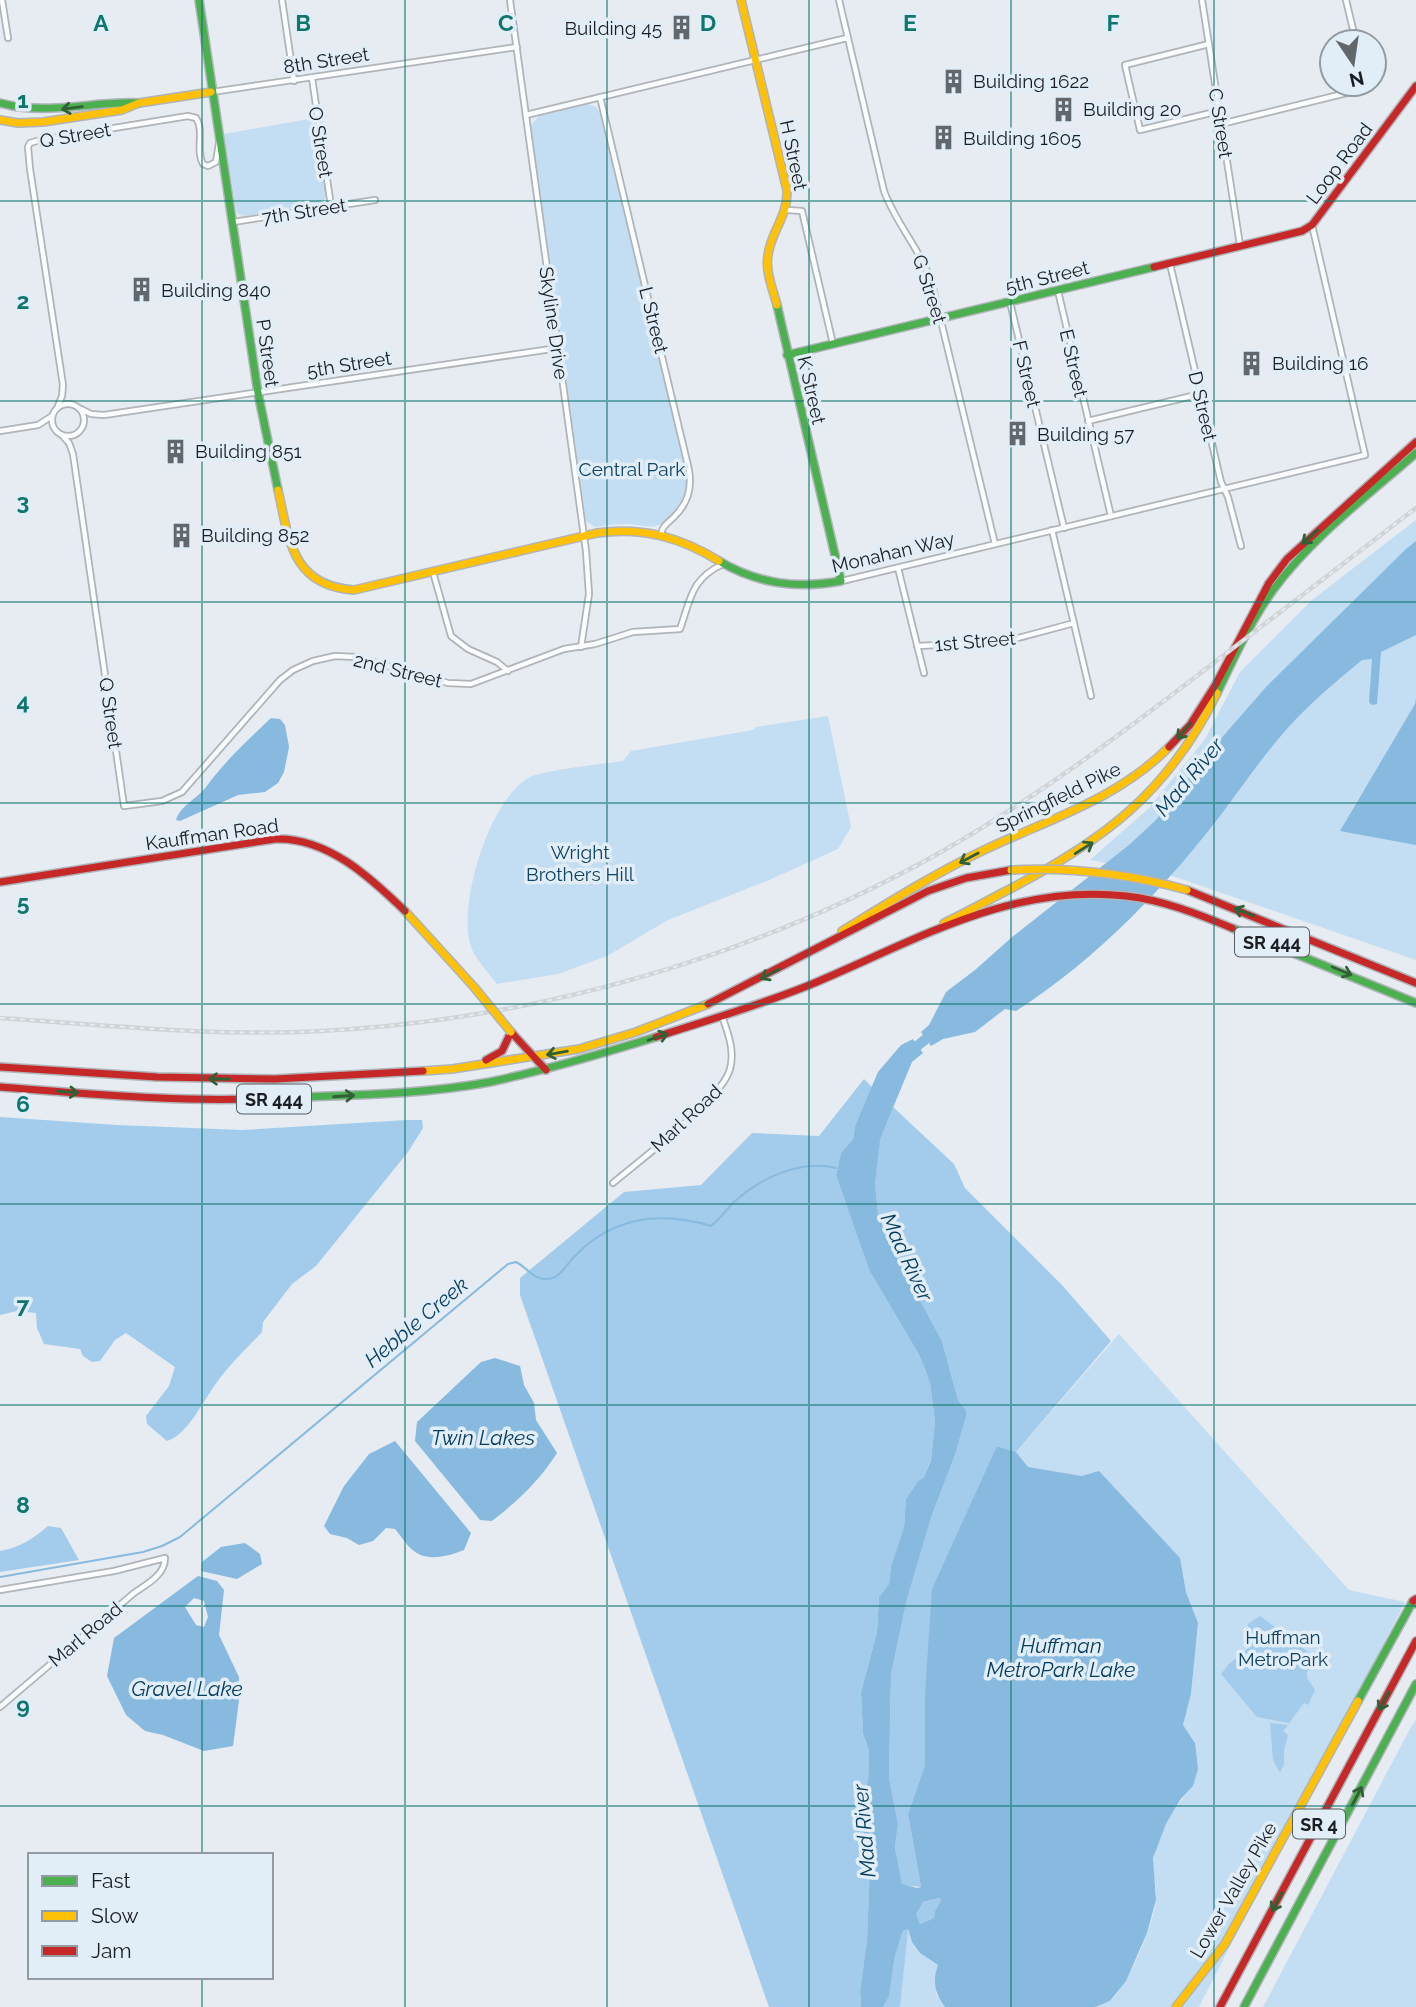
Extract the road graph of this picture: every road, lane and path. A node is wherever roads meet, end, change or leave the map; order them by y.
1 (2, 0) edge
2 (199, 0) edge
3 (282, 0) edge
4 (510, 0) edge
5 (741, 0) edge
6 (839, 0) edge
7 (1202, 0) edge
8 (1346, 0) edge
9 (1353, 28) edge
10 (8, 38) dead end
11 (848, 38) junction
12 (1209, 44) junction
13 (517, 47) junction
14 (756, 60) junction
15 (312, 78) junction
16 (294, 80) junction
17 (1416, 86) edge
18 (211, 92) junction
19 (600, 97) junction
20 (1326, 98) edge
21 (0, 103) edge
22 (139, 103) junction
23 (1219, 111) junction
24 (526, 115) junction
25 (0, 120) edge
26 (1221, 124) junction
27 (219, 142) junction
28 (375, 200) dead end
29 (331, 206) junction
30 (787, 210) junction
31 (233, 222) junction
32 (1312, 225) junction
33 (1240, 246) junction
34 (1170, 264) junction
35 (1058, 291) junction
36 (1010, 302) junction
37 (941, 319) junction
38 (833, 344) junction
39 (558, 348) junction
40 (787, 355) junction
41 (63, 385) junction
42 (258, 393) junction
43 (1200, 394) junction
44 (73, 404) junction
45 (58, 407) junction
46 (81, 409) junction
47 (53, 415) junction
48 (104, 415) junction
49 (1088, 421) junction
50 (38, 425) junction
51 (84, 426) junction
52 (0, 430) edge
53 (55, 430) junction
54 (79, 432) junction
55 (61, 435) junction
56 (1416, 442) edge
57 (1416, 453) edge
58 (73, 454) junction
59 (1224, 488) junction
60 (1111, 516) junction
61 (1064, 528) junction
62 (1052, 530) junction
63 (661, 534) junction
64 (584, 537) junction
65 (995, 544) junction
66 (1241, 546) dead end
67 (724, 563) junction
68 (898, 568) junction
69 (433, 572) junction
70 (841, 581) junction
71 (1074, 623) junction
72 (917, 646) junction
73 (581, 647) junction
74 (508, 671) junction
75 (924, 673) dead end
76 (1091, 696) dead end
77 (124, 806) joint
78 (0, 882) edge
79 (794, 961) junction
80 (826, 977) junction
81 (1416, 981) edge
82 (1416, 1003) edge
83 (722, 1015) junction
84 (511, 1032) junction
85 (532, 1057) junction
86 (0, 1067) edge
87 (546, 1070) junction
88 (382, 1073) junction
89 (0, 1087) edge
90 (613, 1183) dead end
91 (0, 1590) edge
92 (1415, 1601) edge
93 (1416, 1641) edge
94 (1416, 1684) edge
95 (0, 1707) edge
96 (1176, 2007) edge
97 (1220, 2007) edge
98 (1244, 2007) edge

1 - 10 street
2 - 18 main road, P Street
3 - 16 street
4 - 13 street, Skyline Drive
5 - 14 main road, H Street
6 - 11 street, G Street
7 - 12 street, C Street
8 - 9 street
11 - 14 street
11 - 37 street, G Street
12 - 23 street, C Street
12 - 23 street
13 - 15 street, 8th Street
13 - 24 street, Skyline Drive
14 - 19 street
14 - 30 main road, H Street
15 - 16 street, 8th Street
15 - 29 street, O Street
16 - 18 street, 8th Street
17 - 32 main road, Loop Road
18 - 22 main road, 8th Street
18 - 27 main road, P Street
19 - 24 street
19 - 63 street, L Street
20 - 26 street
22 -> 21 main road, 8th Street
22 - 25 main road, 8th Street
23 - 26 street, C Street
24 - 39 street, Skyline Drive
26 - 33 street, C Street
27 - 31 main road, P Street
27 - 41 street, Q Street
28 - 29 street, 7th Street
29 - 31 street, 7th Street
30 - 38 street, H Street
30 - 40 main road, K Street
31 - 42 main road, P Street
32 - 33 main road, 5th Street
32 - 59 street, Monahan Way
33 - 34 main road, 5th Street
34 - 35 main road, 5th Street
34 - 43 street, D Street
35 - 36 main road, 5th Street
35 - 49 street, E Street
36 - 37 main road, 5th Street
36 - 61 street, F Street
37 - 38 main road, 5th Street
37 - 65 street, G Street
38 - 40 main road, 5th Street
39 - 42 street, 5th Street
39 - 64 street, Skyline Drive
40 - 70 main road, K Street
41 - 44 street, Q Street
41 - 45 street, Q Street
42 - 48 street, 5th Street
42 - 69 main road, P Street
43 - 49 street
43 - 59 street, D Street
44 - 45 street
44 - 46 street
45 - 47 street
46 - 48 street, 5th Street
46 - 51 street
47 - 50 street
47 - 53 street
48 - 51 street, 5th Street
49 - 60 street, E Street
50 - 52 street
50 - 53 street
51 - 54 street
53 - 55 street
54 - 55 street
54 - 58 street, Q Street
55 - 58 street, Q Street
56 -> 79 main road, Springfield Pike
80 -> 57 main road
58 - 77 street, Q Street
59 - 60 street, Monahan Way
59 - 66 street, D Street
60 - 61 street, Monahan Way
61 - 62 street, Monahan Way
62 - 65 street, Monahan Way
62 - 71 street
63 - 64 main road, Monahan Way
63 - 67 main road, Monahan Way
64 - 69 main road, Monahan Way
64 - 73 street, Skyline Drive
65 - 68 street, Monahan Way
67 - 70 main road, Monahan Way
67 - 73 street, 2nd Street
68 - 70 street, Monahan Way
68 - 72 street
69 - 74 street
71 - 72 street, 1st Street
71 - 76 street
72 - 75 street
73 - 74 street, 2nd Street
74 - 77 street, 2nd Street
78 - 84 main road, Kauffman Road, bridge
81 -> 79 main road, SR 444, bridge
79 -> 85 main road, SR 444
80 -> 82 main road, SR 444
80 - 83 main road, SR 444
87 -> 83 main road, SR 444
83 - 90 street, Marl Road
84 - 85 main road, Kauffman Road
84 - 88 main road
85 - 87 main road, Kauffman Road
85 - 88 main road, SR 444
88 -> 86 main road, SR 444
89 -> 87 main road, SR 444
91 - 95 street, Marl Road
92 - 96 main road, Lower Valley Pike
93 -> 97 main road, SR 4
98 -> 94 main road, SR 4

